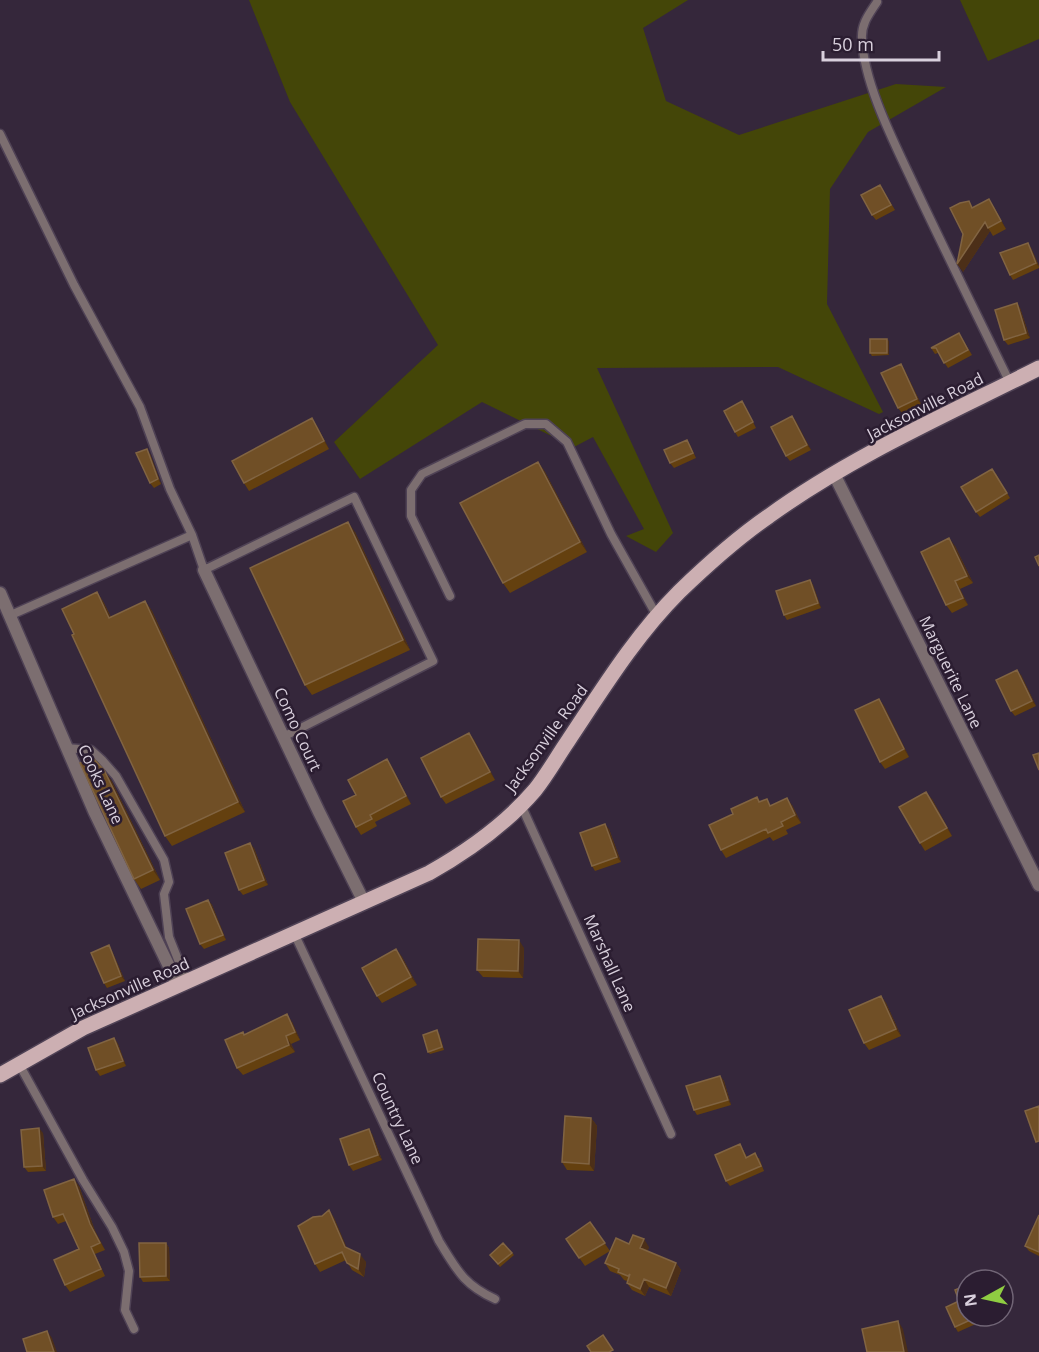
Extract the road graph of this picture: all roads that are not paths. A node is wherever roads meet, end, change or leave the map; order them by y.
1 (877, 2) dead end
2 (0, 134) edge
3 (1039, 368) edge
4 (1010, 383) junction
5 (834, 474) junction
6 (192, 535) junction
7 (204, 570) junction
8 (0, 593) edge
9 (450, 596) dead end
10 (11, 615) junction
11 (657, 616) junction
12 (283, 737) junction
13 (66, 748) junction
14 (521, 805) junction
15 (1039, 885) edge
16 (364, 902) junction
17 (294, 933) junction
18 (182, 983) junction
19 (19, 1064) junction
20 (0, 1075) edge
21 (671, 1134) dead end
22 (495, 1299) dead end
23 (134, 1329) dead end

1 - 4 lane
2 - 6 lane
3 - 4 main road, Jacksonville Road
4 - 5 main road, Jacksonville Road
5 - 11 main road, Jacksonville Road
5 - 15 street, Marguerite Lane
6 - 7 lane
6 - 10 lane
7 - 12 street, Como Court
7 - 12 lane
8 - 10 street, Cooks Lane
9 - 11 lane
10 - 13 street, Cooks Lane
11 - 14 main road, Jacksonville Road
12 - 16 street, Como Court
13 - 18 street, Cooks Lane
13 - 18 lane
14 - 16 main road, Jacksonville Road
14 - 21 lane, Marshall Lane
16 - 17 main road, Jacksonville Road
17 - 18 main road, Jacksonville Road
17 - 22 lane, Country Lane
18 - 19 main road, Jacksonville Road
19 - 20 main road, Jacksonville Road
19 - 23 lane

